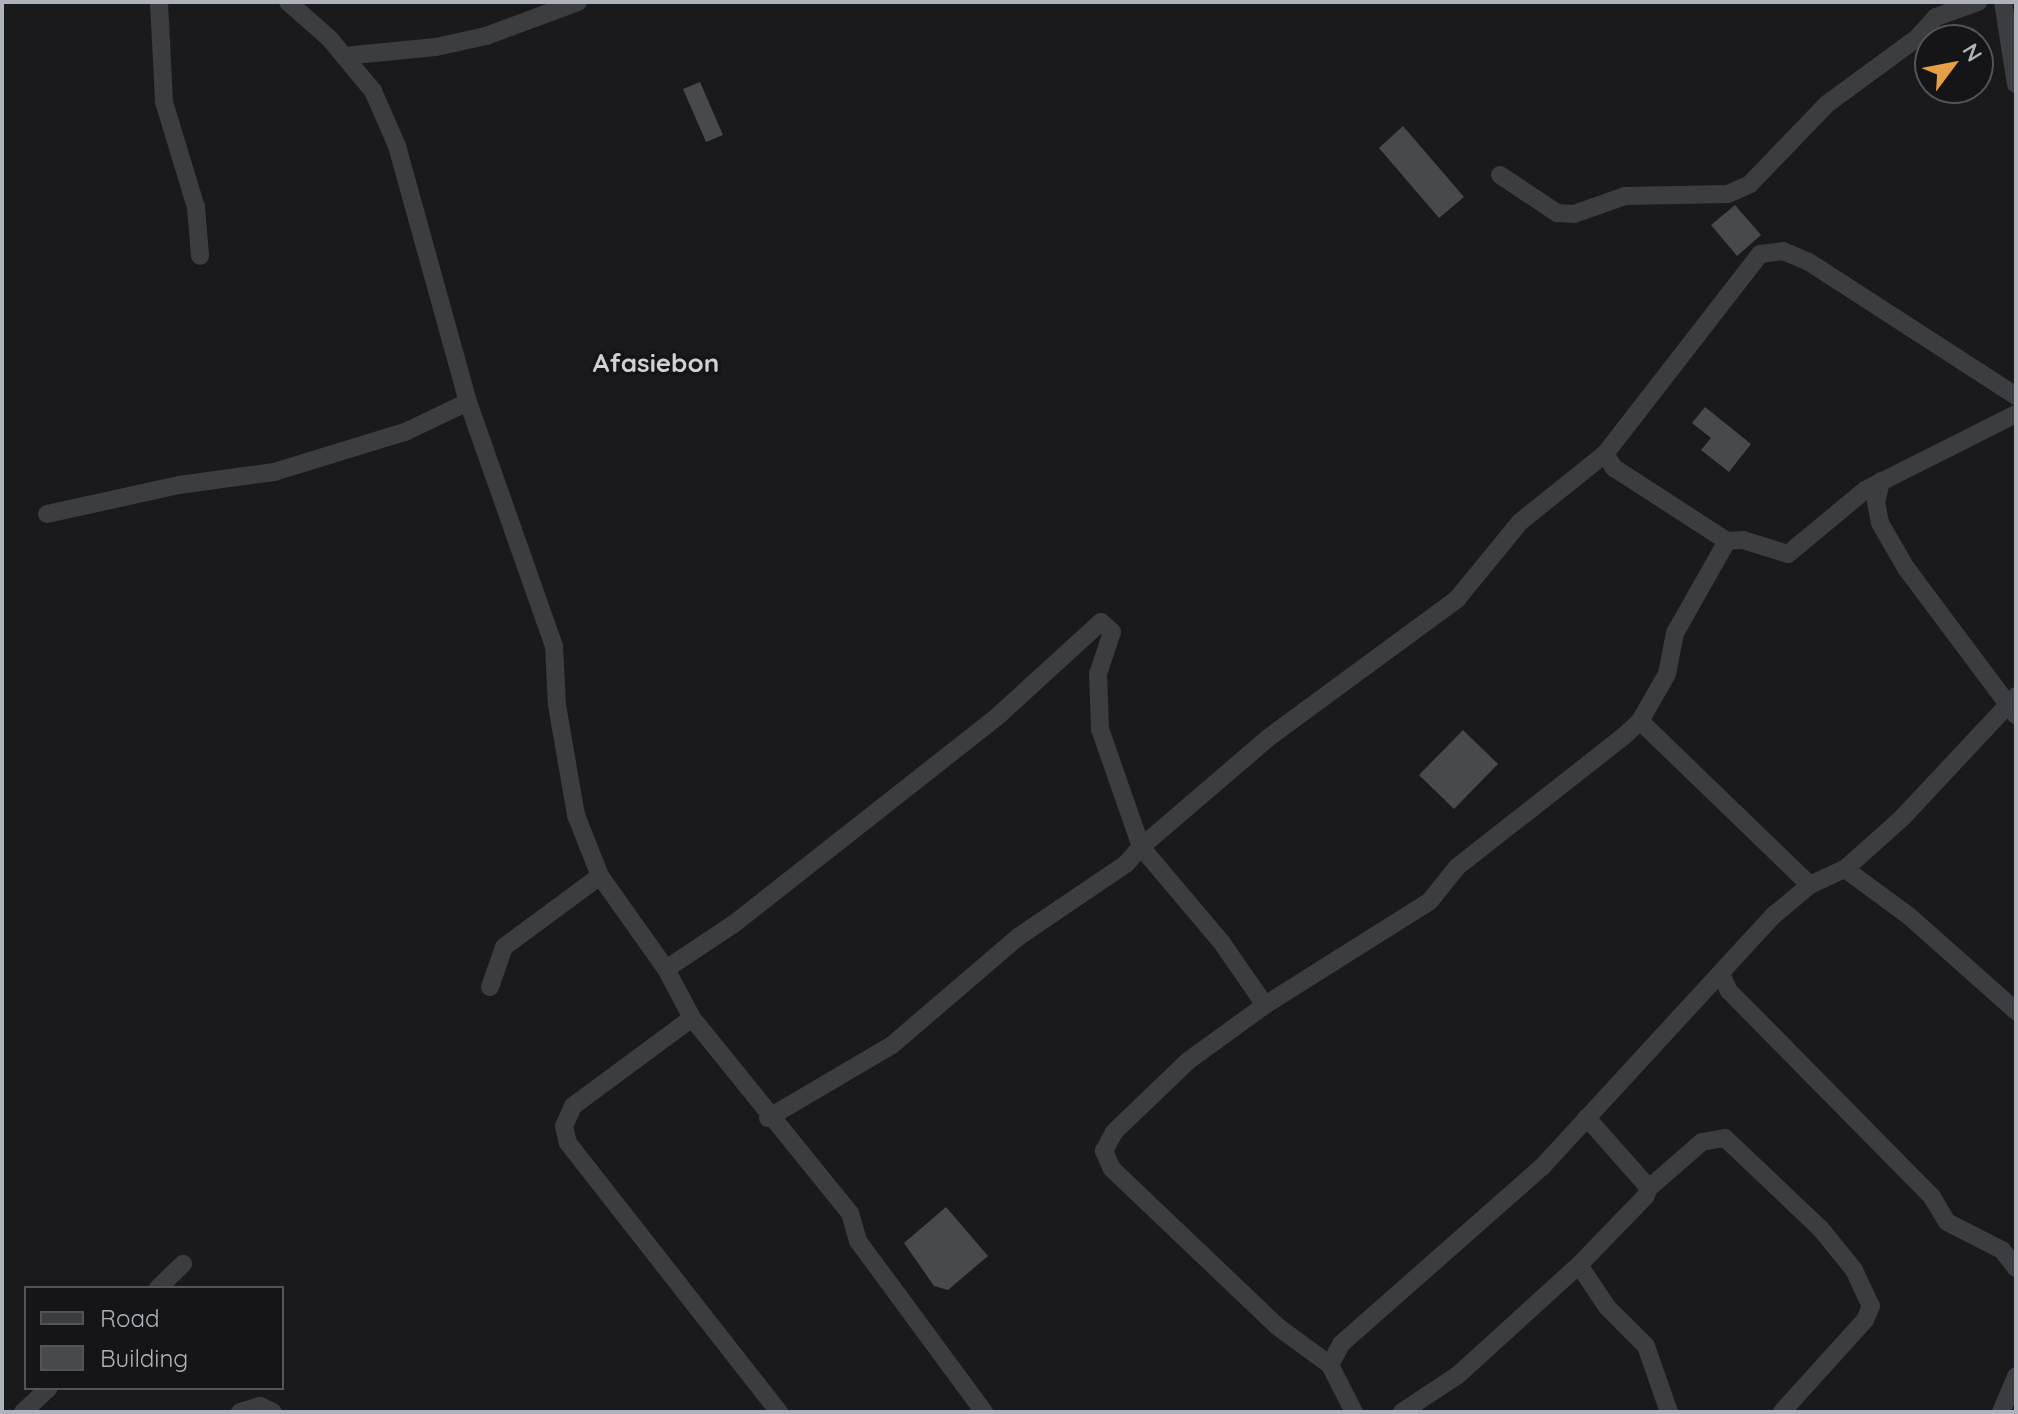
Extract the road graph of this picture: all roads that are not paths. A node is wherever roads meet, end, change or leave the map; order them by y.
1 (159, 2) edge
2 (288, 2) edge
3 (578, 2) edge
4 (1978, 2) edge
5 (2003, 2) edge
6 (344, 56) junction
7 (2016, 84) edge
8 (1500, 175) dead end
9 (200, 256) dead end
10 (2016, 396) edge
11 (468, 402) junction
12 (2016, 414) edge
13 (1605, 454) junction
14 (1881, 481) junction
15 (47, 514) dead end
16 (1727, 541) junction
17 (2013, 705) edge
18 (1640, 721) junction
19 (1141, 847) junction
20 (1845, 869) junction
21 (600, 876) junction
22 (1810, 885) junction
23 (666, 969) junction
24 (1721, 974) junction
25 (490, 987) dead end
26 (1265, 1005) junction
27 (2016, 1011) edge
28 (692, 1018) junction
29 (768, 1118) junction
30 (1587, 1118) junction
31 (1649, 1188) junction
32 (183, 1264) dead end
33 (1579, 1265) junction
34 (2016, 1268) edge
35 (160, 1286) edge
36 (1330, 1365) junction
37 (2016, 1376) edge
38 (47, 1390) edge
39 (23, 1412) edge
40 (240, 1412) edge
41 (273, 1412) edge
42 (779, 1412) edge
43 (984, 1412) edge
44 (1354, 1412) edge
45 (1402, 1412) edge
46 (1669, 1412) edge
47 (1782, 1412) edge
48 (2001, 1412) edge

1 - 9 street
2 - 6 street
3 - 6 street
4 - 8 street
5 - 7 street
6 - 11 street
10 - 13 street
11 - 15 street
11 - 21 street
12 - 14 street
13 - 16 street
13 - 19 street
14 - 16 street
14 - 17 street
16 - 18 street
17 - 20 street
18 - 22 street
18 - 26 street
19 - 23 street
19 - 26 street
19 - 29 street
20 - 22 street
20 - 27 street
21 - 23 street
21 - 25 street
22 - 24 street
23 - 28 street
24 - 30 street
24 - 34 street
26 - 36 street
28 - 29 street
28 - 42 street
29 - 43 street
30 - 31 street
30 - 36 street
31 - 33 street
31 - 47 street
32 - 35 street
33 - 45 street
33 - 46 street
36 - 44 street
37 - 48 street
38 - 39 street
40 - 41 street

